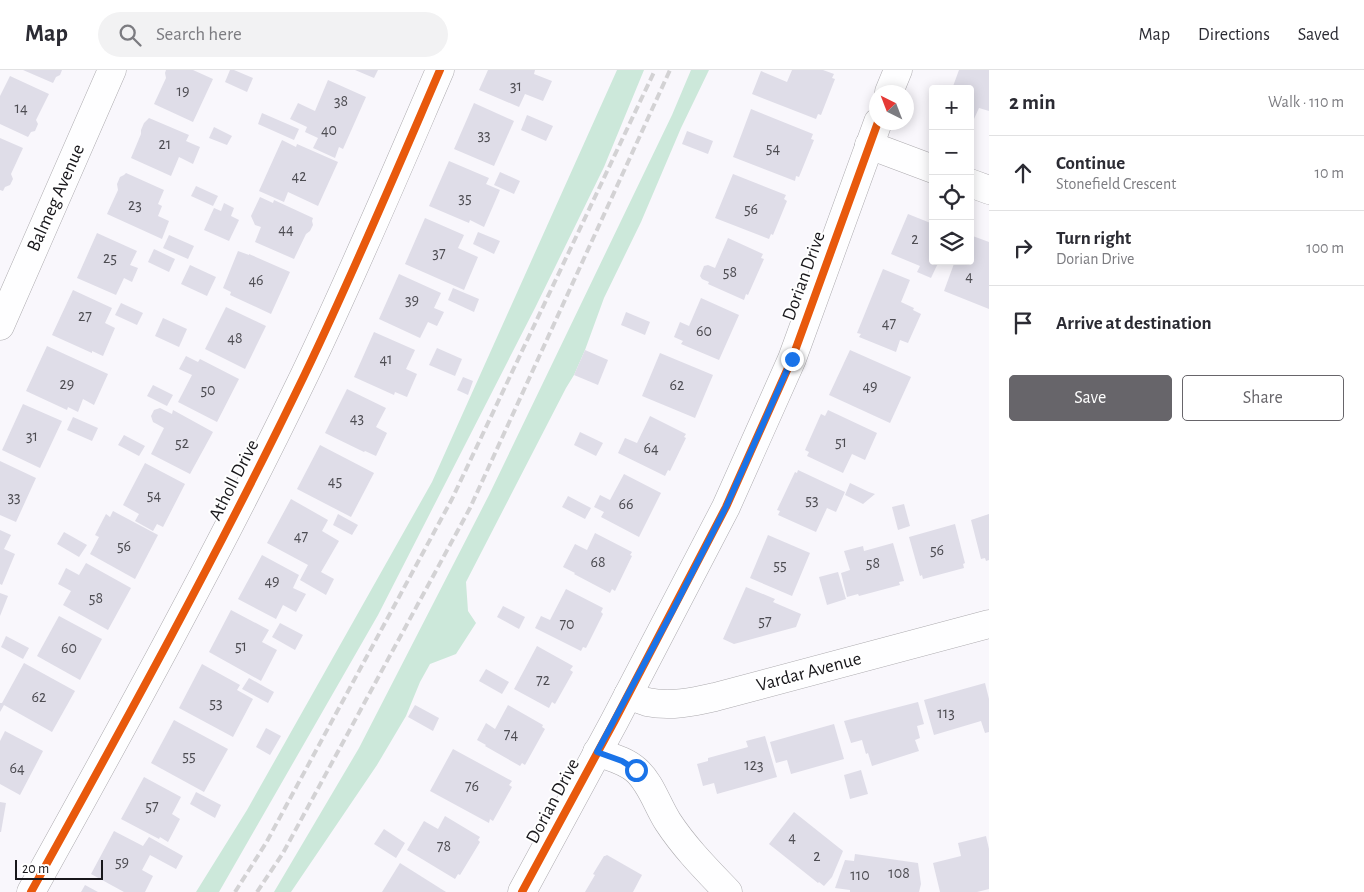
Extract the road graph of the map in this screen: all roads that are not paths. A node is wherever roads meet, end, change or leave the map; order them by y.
1 (112, 70) edge
2 (440, 70) edge
3 (898, 70) edge
4 (892, 85) edge
5 (873, 134) edge
6 (929, 167) edge
7 (974, 184) edge
8 (989, 190) edge
9 (0, 326) edge
10 (989, 624) edge
11 (628, 695) junction
12 (597, 752) junction
13 (31, 892) edge
14 (522, 892) edge
15 (728, 892) edge

1 - 9 street, Balmeg Avenue
2 - 13 street, Atholl Drive
3 - 4 street
5 - 6 street
5 - 11 street, Dorian Drive
7 - 8 street
10 - 11 street, Vardar Avenue
11 - 12 street, Dorian Drive
12 - 14 street, Dorian Drive
12 - 15 street

